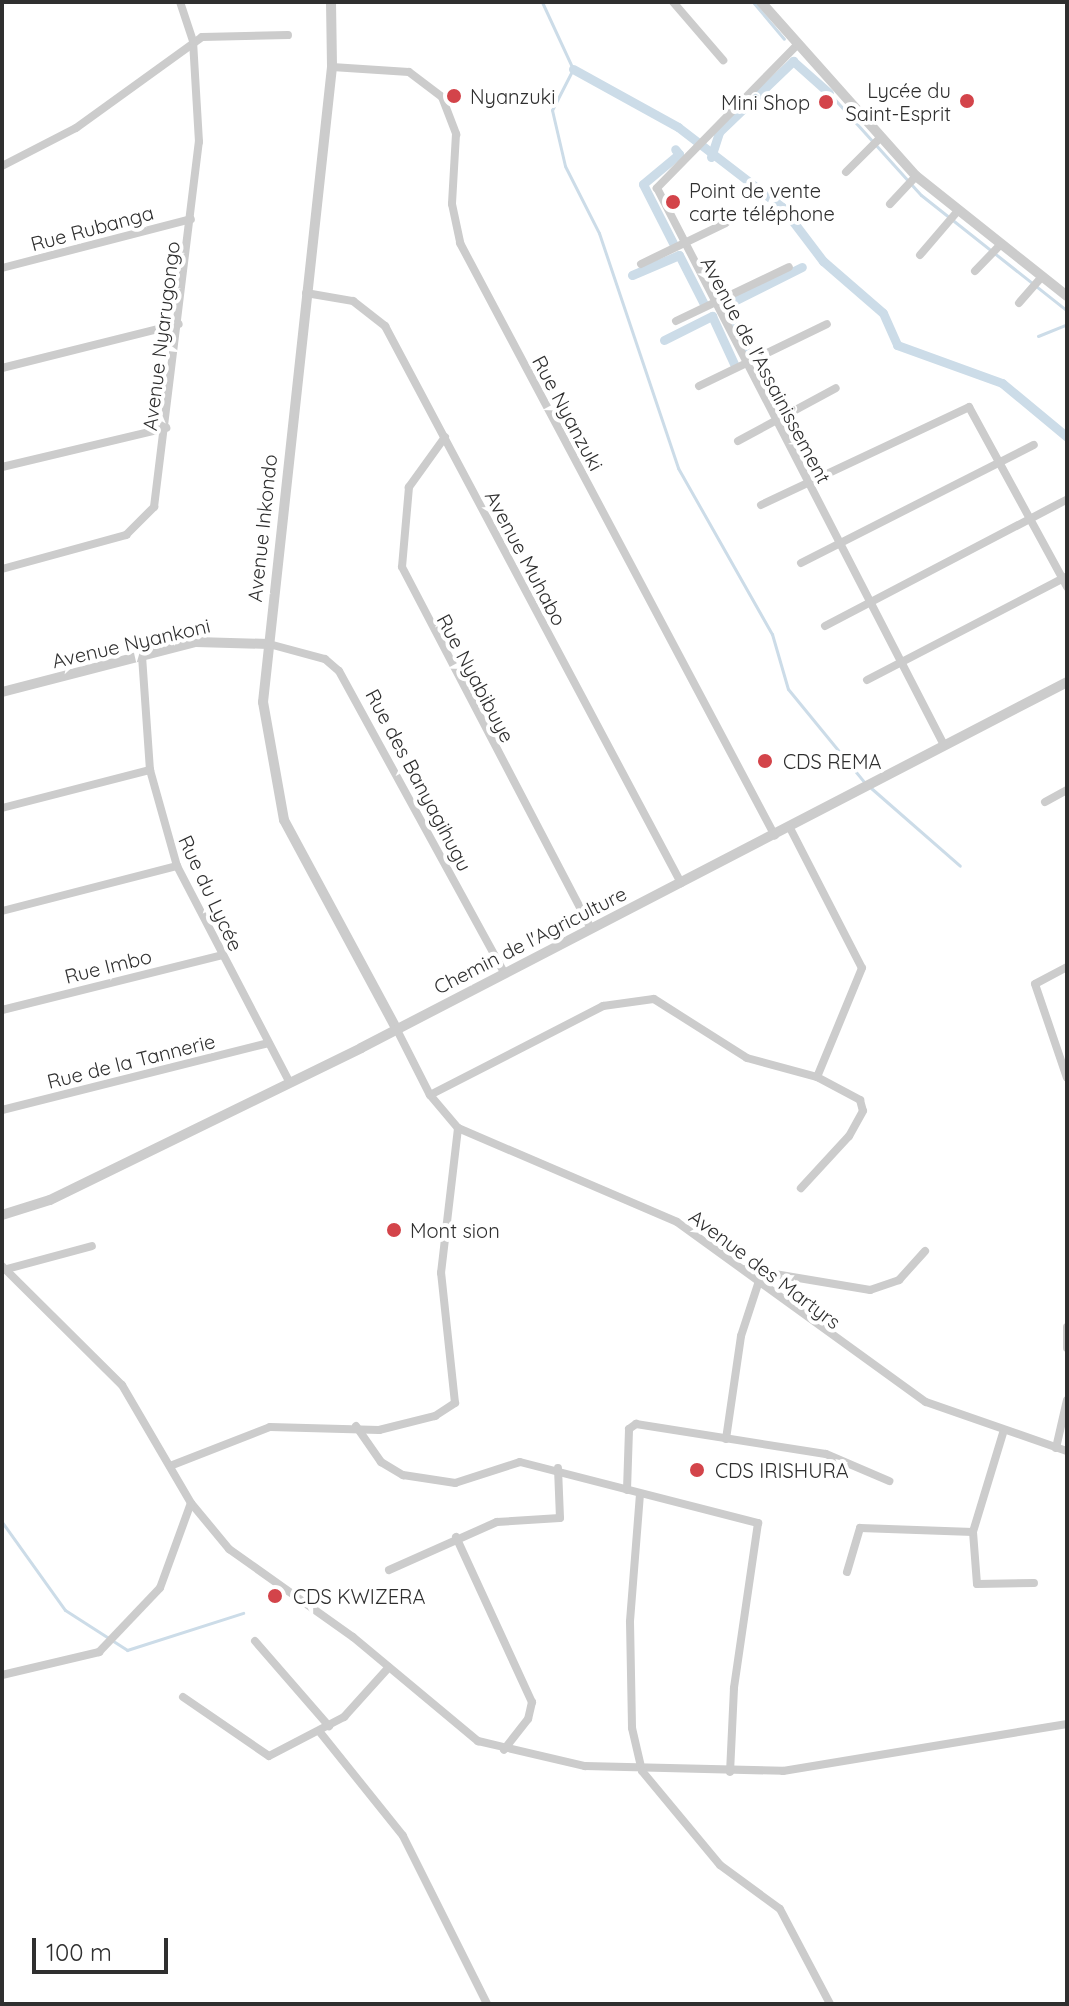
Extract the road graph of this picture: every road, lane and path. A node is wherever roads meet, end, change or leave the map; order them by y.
1 (180, 2) edge
2 (331, 2) edge
3 (673, 2) edge
4 (761, 2) edge
5 (288, 35) dead end
6 (193, 41) junction
7 (798, 44) junction
8 (723, 60) dead end
9 (332, 67) junction
10 (880, 138) junction
11 (2, 166) edge
12 (846, 172) dead end
13 (916, 176) junction
14 (890, 204) dead end
15 (956, 213) junction
16 (191, 219) junction
17 (726, 223) dead end
18 (681, 244) junction
19 (998, 247) junction
20 (920, 255) dead end
21 (641, 264) dead end
22 (789, 267) dead end
23 (2, 268) edge
24 (975, 271) dead end
25 (1041, 278) junction
26 (306, 293) junction
27 (1067, 296) edge
28 (1019, 303) dead end
29 (713, 304) junction
30 (676, 321) dead end
31 (179, 324) junction
32 (827, 324) dead end
33 (743, 364) junction
34 (2, 368) edge
35 (699, 386) dead end
36 (836, 388) dead end
37 (774, 420) junction
38 (166, 428) junction
39 (445, 437) junction
40 (738, 441) dead end
41 (1034, 445) dead end
42 (999, 460) junction
43 (2, 467) edge
44 (806, 483) junction
45 (1066, 500) edge
46 (761, 505) dead end
47 (1030, 518) junction
48 (839, 543) junction
49 (801, 563) dead end
50 (2, 569) edge
51 (1066, 581) edge
52 (869, 603) junction
53 (825, 626) dead end
54 (269, 644) junction
55 (142, 656) junction
56 (900, 662) junction
57 (867, 680) dead end
58 (1067, 682) edge
59 (2, 692) edge
60 (944, 745) junction
61 (150, 770) junction
62 (1067, 790) edge
63 (1045, 802) dead end
64 (2, 808) edge
65 (790, 828) junction
66 (775, 836) junction
67 (177, 866) junction
68 (681, 883) junction
69 (2, 911) edge
70 (591, 929) junction
71 (222, 955) junction
72 (1067, 967) edge
73 (505, 974) junction
74 (2, 1010) edge
75 (396, 1028) junction
76 (268, 1043) junction
77 (817, 1077) junction
78 (1067, 1078) edge
79 (290, 1083) junction
80 (430, 1095) junction
81 (2, 1110) edge
82 (458, 1128) junction
83 (801, 1188) dead end
84 (2, 1215) edge
85 (92, 1246) dead end
86 (925, 1251) dead end
87 (2, 1268) edge
88 (744, 1269) junction
89 (758, 1284) junction
90 (1067, 1327) edge
91 (1067, 1348) edge
92 (1067, 1400) edge
93 (356, 1426) junction
94 (1003, 1433) junction
95 (726, 1439) junction
96 (1056, 1448) junction
97 (1067, 1451) edge
98 (170, 1466) junction
99 (558, 1468) junction
100 (889, 1481) dead end
101 (627, 1490) junction
102 (640, 1494) junction
103 (191, 1503) junction
104 (973, 1532) junction
105 (456, 1537) junction
106 (389, 1570) dead end
107 (847, 1572) dead end
108 (1034, 1583) dead end
109 (255, 1641) dead end
110 (389, 1667) junction
111 (2, 1675) edge
112 (183, 1697) dead end
113 (1067, 1724) edge
114 (329, 1726) junction
115 (319, 1731) junction
116 (504, 1750) junction
117 (642, 1771) junction
118 (730, 1772) junction
119 (487, 2004) edge
120 (830, 2004) edge

1 - 6 street, Avenue Nyarugongo
2 - 9 street, Avenue Inkondo
3 - 8 street
4 - 7 street
5 - 6 street
6 - 11 street
6 - 16 street, Avenue Nyarugongo
7 - 10 street
7 - 18 street, Avenue de l'Assainissement
9 - 26 street, Avenue Inkondo
9 - 66 street, Rue Nyanzuki
10 - 12 street
10 - 13 street
13 - 14 street
13 - 15 street
15 - 19 street
15 - 20 street
16 - 23 street, Rue Rubanga
16 - 31 street, Avenue Nyarugongo
17 - 18 street
18 - 21 street
18 - 29 street, Avenue de l'Assainissement
19 - 24 street
19 - 25 street
22 - 29 street
25 - 27 street
25 - 28 street
26 - 39 street, Avenue Muhabo
26 - 54 street, Avenue Inkondo
29 - 30 street
29 - 33 street, Avenue de l'Assainissement
31 - 34 street
31 - 38 street, Avenue Nyarugongo
32 - 33 street
33 - 35 street
33 - 37 street, Avenue de l'Assainissement
36 - 37 street
37 - 40 street
37 - 44 street, Avenue de l'Assainissement
38 - 43 street
38 - 50 street, Avenue Nyarugongo
39 - 68 street, Avenue Muhabo
39 - 70 street, Rue Nyabibuye
41 - 42 street
42 - 44 street
42 - 47 street
42 - 48 street
44 - 46 street
44 - 48 street, Avenue de l'Assainissement
45 - 47 street
47 - 51 street
47 - 52 street
48 - 49 street
48 - 52 street, Avenue de l'Assainissement
51 - 56 street
52 - 53 street
52 - 56 street, Avenue de l'Assainissement
54 - 55 street, Avenue Nyankoni
54 - 73 street, Rue des Banyagihugu
54 - 75 street, Avenue Inkondo
55 - 59 street, Avenue Nyankoni
55 - 61 street, Rue du Lycée
56 - 57 street
56 - 60 street, Avenue de l'Assainissement
58 - 60 street, Chemin de l'Agriculture
60 - 65 street, Chemin de l'Agriculture
61 - 64 street
61 - 67 street, Rue du Lycée
62 - 63 street
65 - 66 street, Chemin de l'Agriculture
65 - 77 street
66 - 68 street, Chemin de l'Agriculture
67 - 69 street
67 - 71 street, Rue du Lycée
68 - 70 street, Chemin de l'Agriculture
70 - 73 street, Chemin de l'Agriculture
71 - 74 street, Rue Imbo
71 - 76 street, Rue du Lycée
72 - 78 street
73 - 75 street, Chemin de l'Agriculture
75 - 79 street, Chemin de l'Agriculture
75 - 80 street, Avenue des Martyrs
76 - 79 street, Rue du Lycée
76 - 81 street, Rue de la Tannerie
77 - 80 street
77 - 83 street
79 - 84 street, Chemin de l'Agriculture
80 - 82 street, Avenue des Martyrs
82 - 88 street, Avenue des Martyrs
82 - 93 street
85 - 87 street
86 - 88 street
87 - 98 street
88 - 89 street, Avenue des Martyrs
89 - 94 street, Avenue des Martyrs
89 - 95 street
90 - 91 street
92 - 96 street
93 - 98 street
93 - 99 street
94 - 96 street, Avenue des Martyrs
94 - 104 street
95 - 100 street
95 - 101 street
96 - 97 street, Avenue des Martyrs
98 - 103 street
99 - 101 street
99 - 105 street
101 - 102 street
102 - 117 street
102 - 118 street
103 - 110 street
103 - 111 street
104 - 107 street
104 - 108 street
105 - 106 street
105 - 116 street
109 - 114 street
110 - 114 street
110 - 116 street
112 - 115 street
113 - 118 street
114 - 115 street
115 - 119 street
116 - 117 street
117 - 118 street
117 - 120 street

